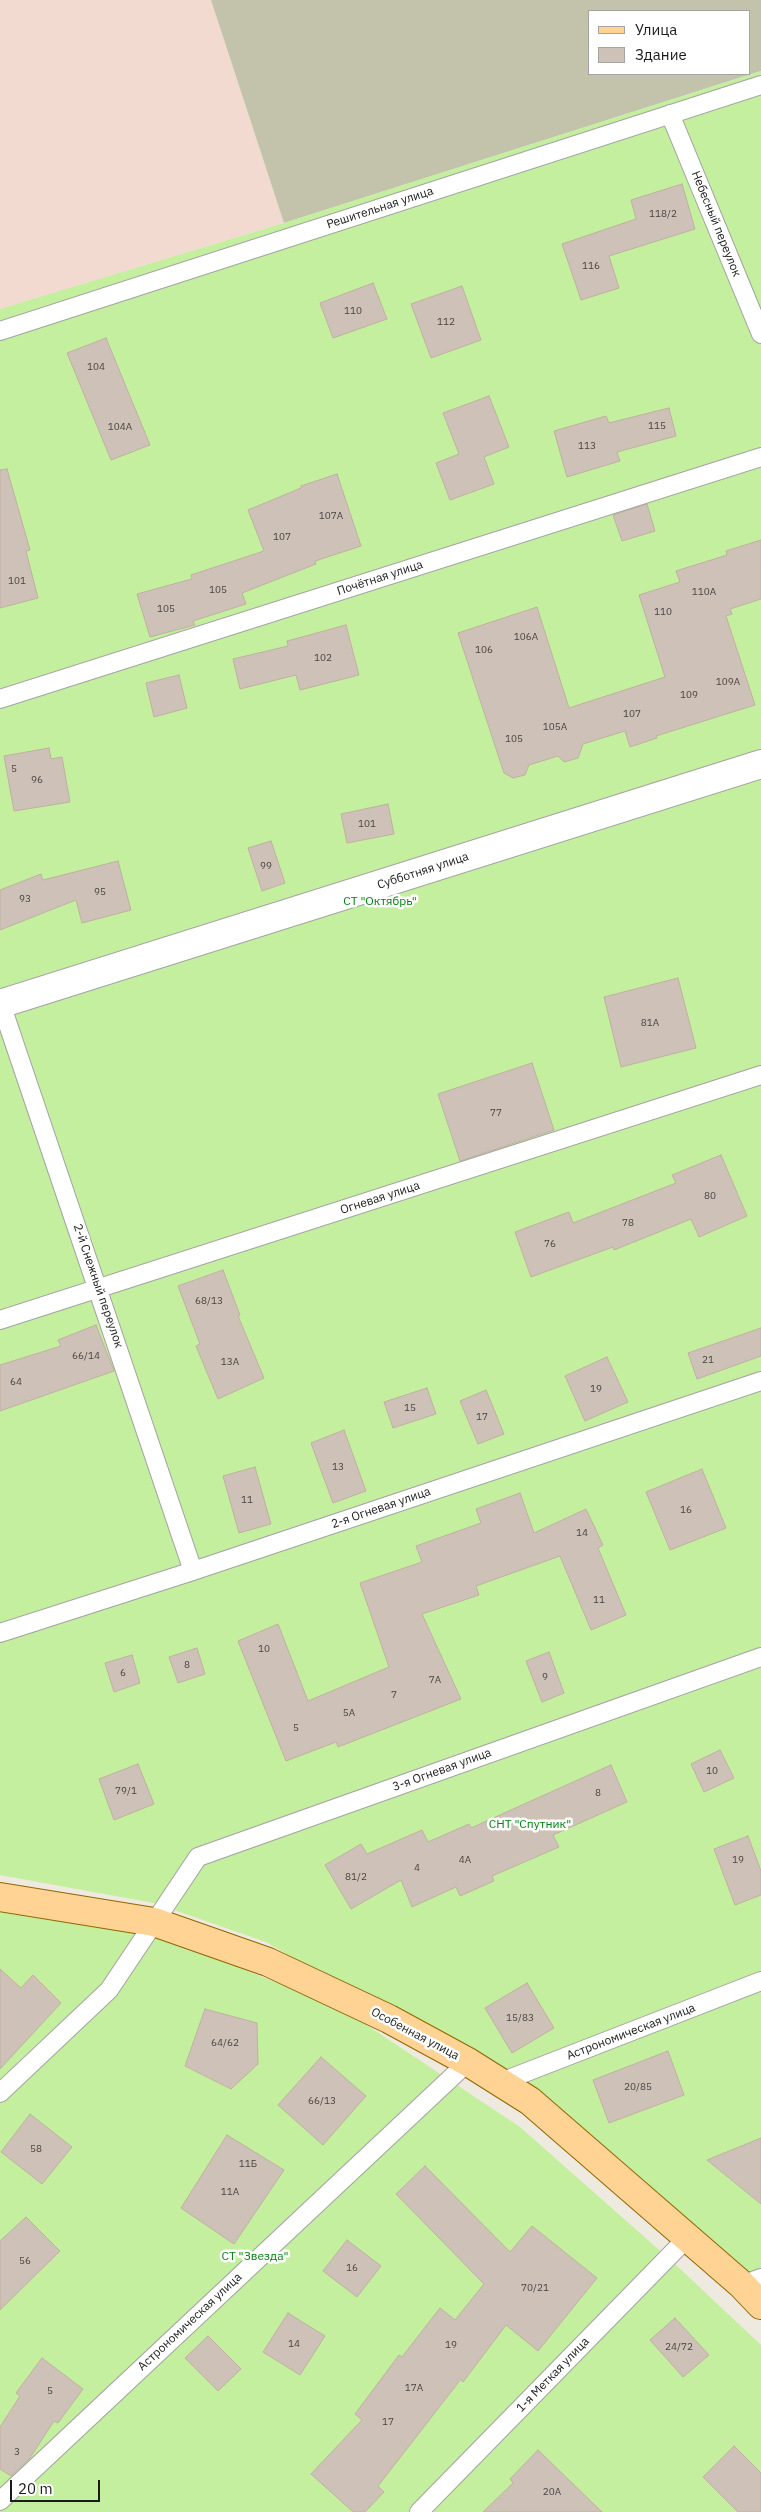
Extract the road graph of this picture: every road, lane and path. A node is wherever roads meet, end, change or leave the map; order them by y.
1 (761, 85) edge
2 (670, 114) junction
3 (0, 331) edge
4 (761, 334) edge
5 (761, 457) edge
6 (0, 699) edge
7 (761, 764) edge
8 (0, 1003) edge
9 (761, 1075) edge
10 (99, 1288) junction
11 (0, 1320) edge
12 (761, 1381) edge
13 (193, 1571) junction
14 (0, 1633) edge
15 (761, 1657) edge
16 (0, 1897) edge
17 (154, 1922) junction
18 (761, 1981) edge
19 (468, 2062) junction
20 (501, 2082) junction
21 (0, 2093) edge
22 (687, 2238) junction
23 (751, 2282) edge
24 (761, 2305) edge
25 (0, 2500) edge
26 (418, 2512) edge

1 - 2 lane, Решительная улица
2 - 3 lane, Решительная улица
2 - 4 lane, Небесный переулок
5 - 6 lane, Почётная улица
7 - 8 street, Субботняя улица
8 - 10 lane, 2-й Снежный переулок
9 - 10 lane, Огневая улица
10 - 11 lane, Огневая улица
10 - 13 lane, 2-й Снежный переулок
12 - 13 lane, 2-я Огневая улица
13 - 14 lane, 2-я Огневая улица
15 - 17 lane, 3-я Огневая улица
16 - 17 main road, Особенная улица
17 - 19 main road, Особенная улица
17 - 21 lane, 3-я Огневая улица
18 - 20 lane, Астрономическая улица
19 - 20 main road, Особенная улица
19 - 25 lane, Астрономическая улица
20 - 22 main road, Особенная улица
22 - 23 main road, Особенная улица
22 - 26 lane, 1-я Меткая улица
23 - 24 main road, Особенная улица

